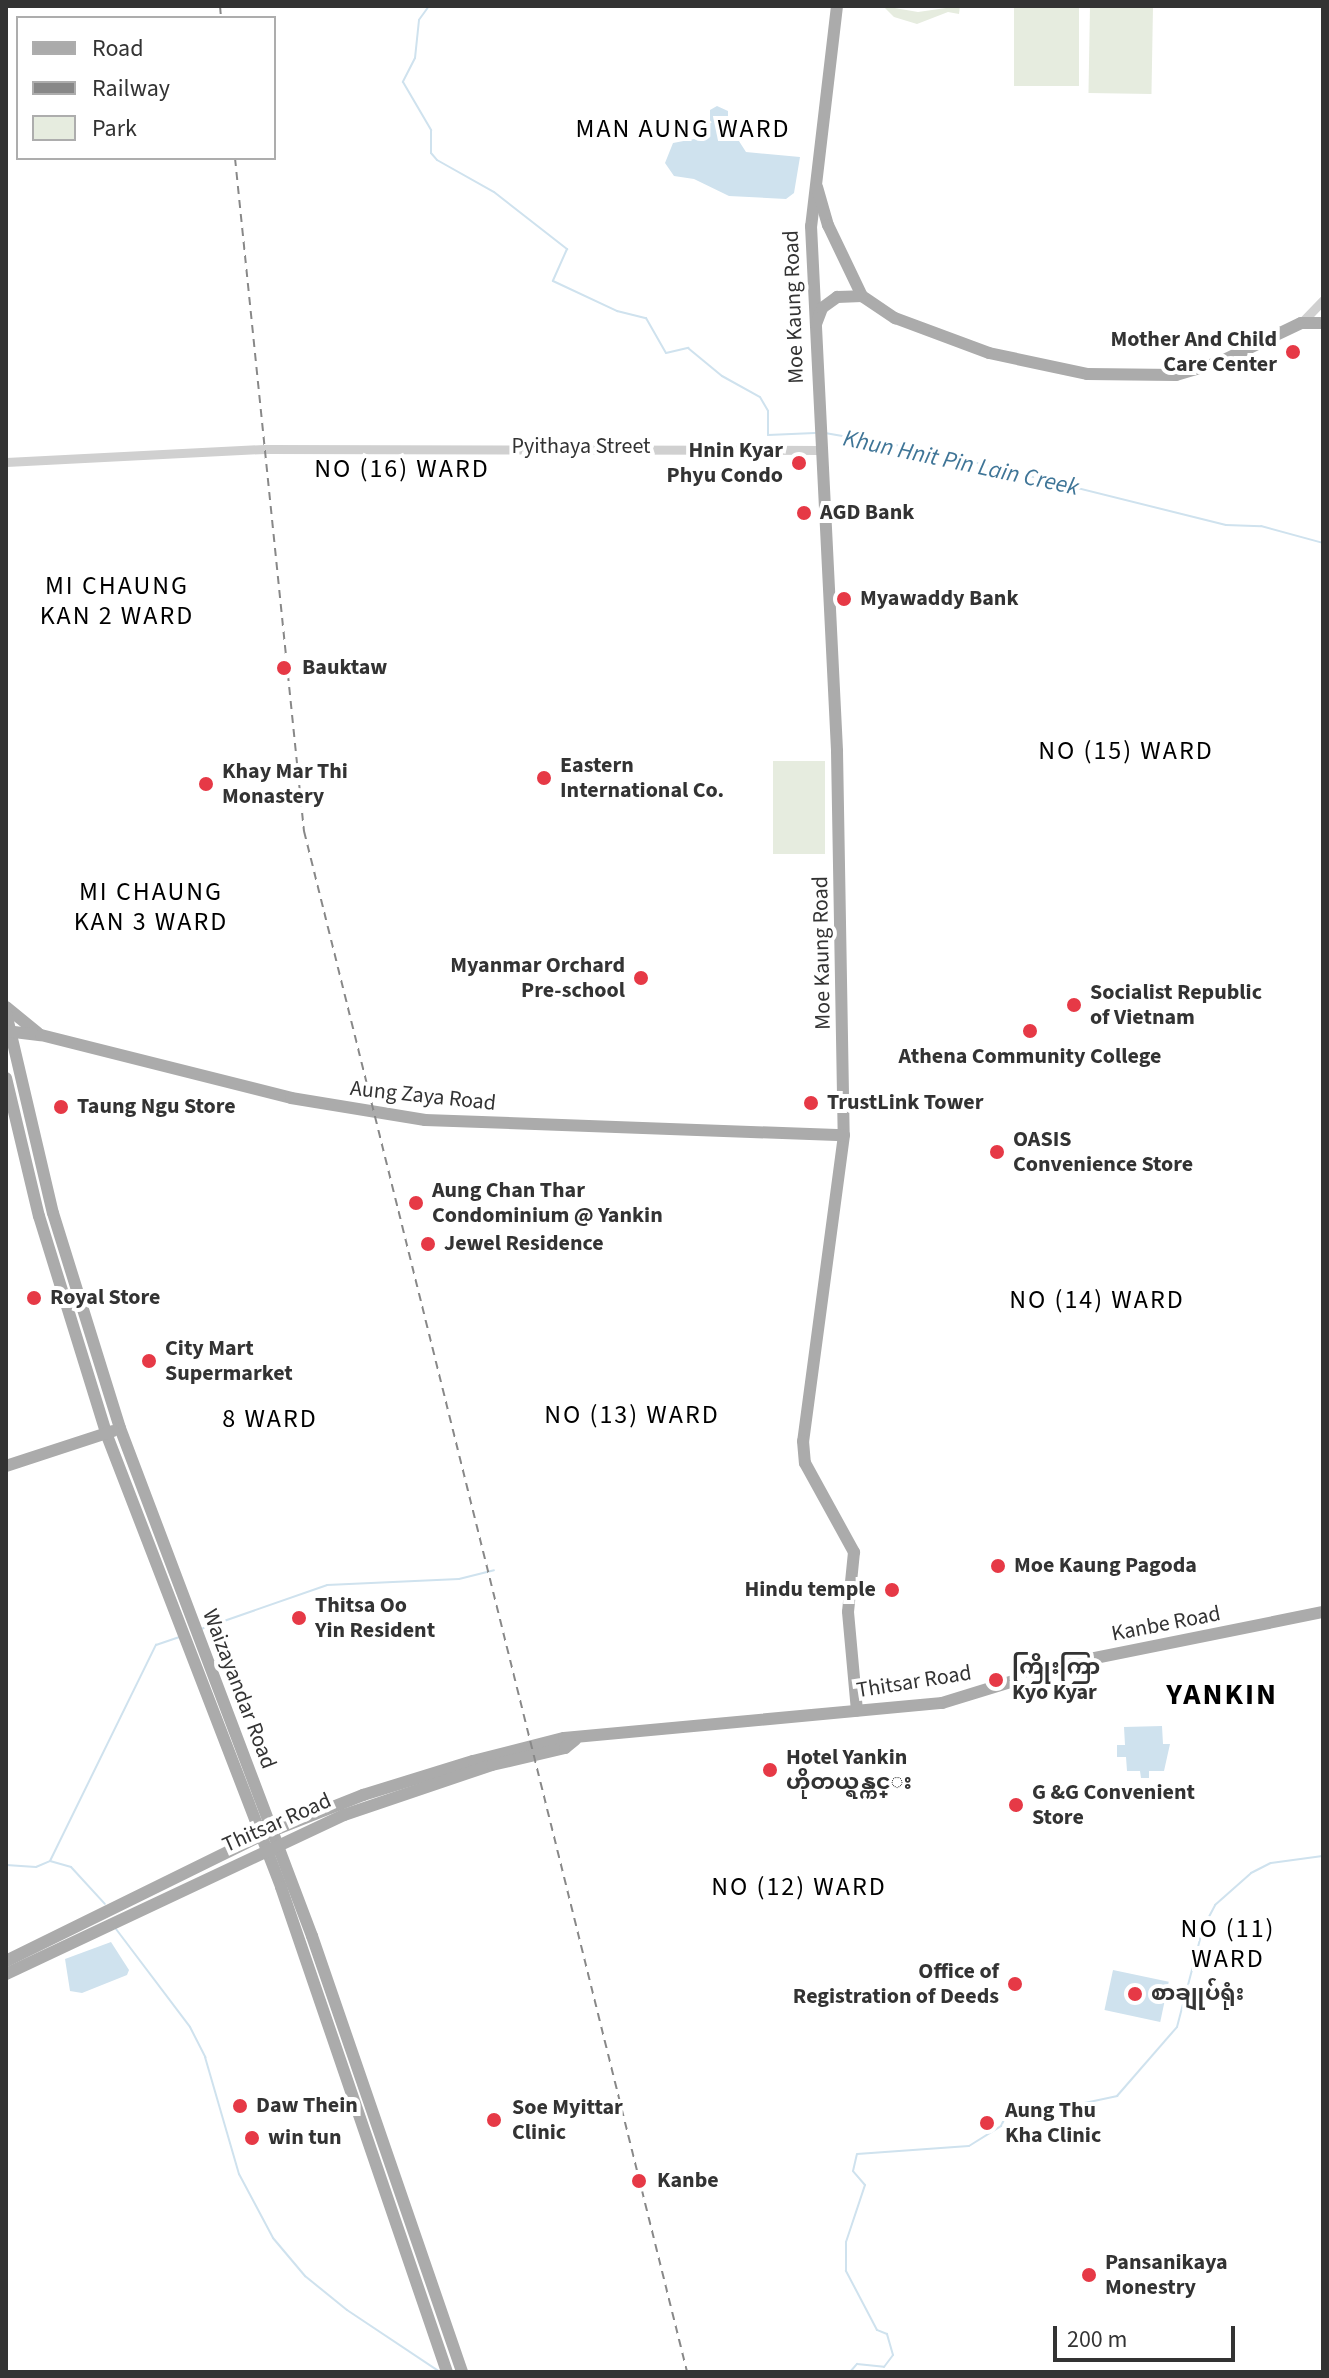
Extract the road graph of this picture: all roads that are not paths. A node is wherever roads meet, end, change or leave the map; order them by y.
1 (837, 6) edge
2 (816, 180) junction
3 (862, 296) junction
4 (1323, 300) edge
5 (1301, 323) junction
6 (1323, 323) edge
7 (814, 327) junction
8 (821, 445) junction
9 (6, 462) edge
10 (6, 1010) edge
11 (8, 1031) edge
12 (41, 1035) junction
13 (16, 1060) junction
14 (6, 1078) edge
15 (844, 1135) junction
16 (53, 1213) junction
17 (39, 1216) junction
18 (120, 1428) junction
19 (106, 1433) junction
20 (6, 1466) edge
21 (1323, 1612) edge
22 (1018, 1679) joint
23 (208, 1680) junction
24 (857, 1711) junction
25 (254, 1801) junction
26 (295, 1829) junction
27 (269, 1839) junction
28 (240, 1845) junction
29 (243, 1859) junction
30 (287, 1884) junction
31 (6, 1961) edge
32 (6, 1974) edge
33 (359, 2071) junction
34 (345, 2076) junction
35 (414, 2254) junction
36 (447, 2372) edge
37 (462, 2372) edge

1 - 2 main road, Moe Kaung Road
2 - 3 main road
2 - 7 main road, Moe Kaung Road
3 - 5 main road
3 - 7 main road
4 - 5 street
5 - 6 main road
7 - 8 main road, Moe Kaung Road
8 - 9 street, Pyithaya Street
8 - 15 main road, Moe Kaung Road
10 - 11 main road, Waizayandar Road
10 - 12 main road
11 - 12 main road, Aung Zaya Road
11 - 13 main road, Waizayandar Road
12 - 13 main road
12 - 15 main road, Aung Zaya Road
13 - 16 main road, Waizayandar Road
14 - 17 main road, Waizayandar Road
15 - 24 main road, Moe Kaung Road
16 - 17 main road
16 - 18 main road, Waizayandar Road
17 - 19 main road, Waizayandar Road
18 - 19 main road
18 - 23 main road, Waizayandar Road
19 - 20 main road
19 - 23 main road, Waizayandar Road
21 - 22 main road, Kanbe Road
22 - 24 main road, Thitsar Road
23 - 25 main road, Waizayandar Road
24 - 26 main road, Thitsar Road
25 - 26 main road
25 - 27 main road, Waizayandar Road
25 - 28 main road
26 - 27 main road, Thitsar Road
26 - 30 main road
27 - 28 main road, Thitsar Road
27 - 29 main road, Thitsar Road
27 - 30 main road, Waizayandar Road
28 - 31 main road, Thitsar Road
29 - 30 main road
29 - 32 main road, Thitsar Road
30 - 33 main road, Waizayandar Road
30 - 34 main road, Waizayandar Road
33 - 34 main road
33 - 35 main road, Waizayandar Road
34 - 35 main road, Waizayandar Road
35 - 36 main road, Waizayandar Road
35 - 37 main road, Waizayandar Road

